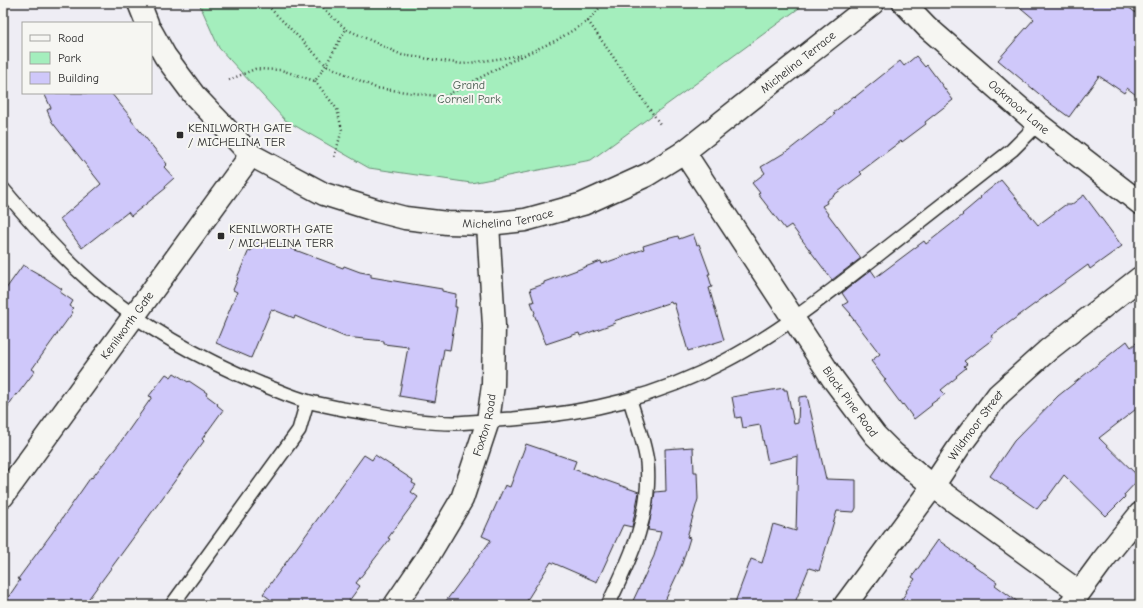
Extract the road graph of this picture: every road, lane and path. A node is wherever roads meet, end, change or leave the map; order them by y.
1 (139, 3) edge
2 (264, 3) edge
3 (317, 3) edge
4 (604, 3) edge
5 (873, 3) edge
6 (904, 3) edge
7 (588, 21) junction
8 (147, 22) edge
9 (346, 29) junction
10 (152, 33) edge
11 (524, 55) junction
12 (326, 64) junction
13 (229, 80) dead end
14 (315, 81) junction
15 (660, 124) dead end
16 (1038, 124) junction
17 (684, 152) junction
18 (251, 154) junction
19 (334, 158) dead end
20 (3, 189) edge
21 (1140, 203) edge
22 (488, 224) junction
23 (1140, 278) edge
24 (134, 316) junction
25 (793, 320) junction
26 (630, 400) junction
27 (307, 402) junction
28 (488, 421) junction
29 (933, 486) junction
30 (3, 496) edge
31 (1140, 514) edge
32 (1075, 599) edge
33 (172, 605) edge
34 (395, 605) edge
35 (608, 605) edge
36 (845, 605) edge

1 - 8 street
2 - 12 path
3 - 9 path
4 - 7 path
5 - 17 street, Michelina Terrace
6 - 16 street, Oakmoor Lane
7 - 11 path
7 - 15 path
9 - 11 path
9 - 12 path
10 - 18 street, Michelina Terrace
11 - 12 path
12 - 14 path
13 - 14 path
14 - 19 path
16 - 21 street, Oakmoor Lane
16 - 25 lane
17 - 22 street, Michelina Terrace
17 - 25 street, Black Pine Road
18 - 22 street, Michelina Terrace
18 - 24 street, Kenilworth Gate
20 - 24 lane
22 - 28 street, Foxton Road
23 - 29 street, Wildmoor Street
24 - 27 lane
24 - 30 street, Kenilworth Gate
25 - 26 lane
25 - 29 street, Black Pine Road
26 - 28 lane
26 - 35 lane
27 - 28 lane
27 - 33 lane
28 - 34 street, Foxton Road
29 - 32 street, Black Pine Road
29 - 36 street, Wildmoor Street
31 - 32 street

